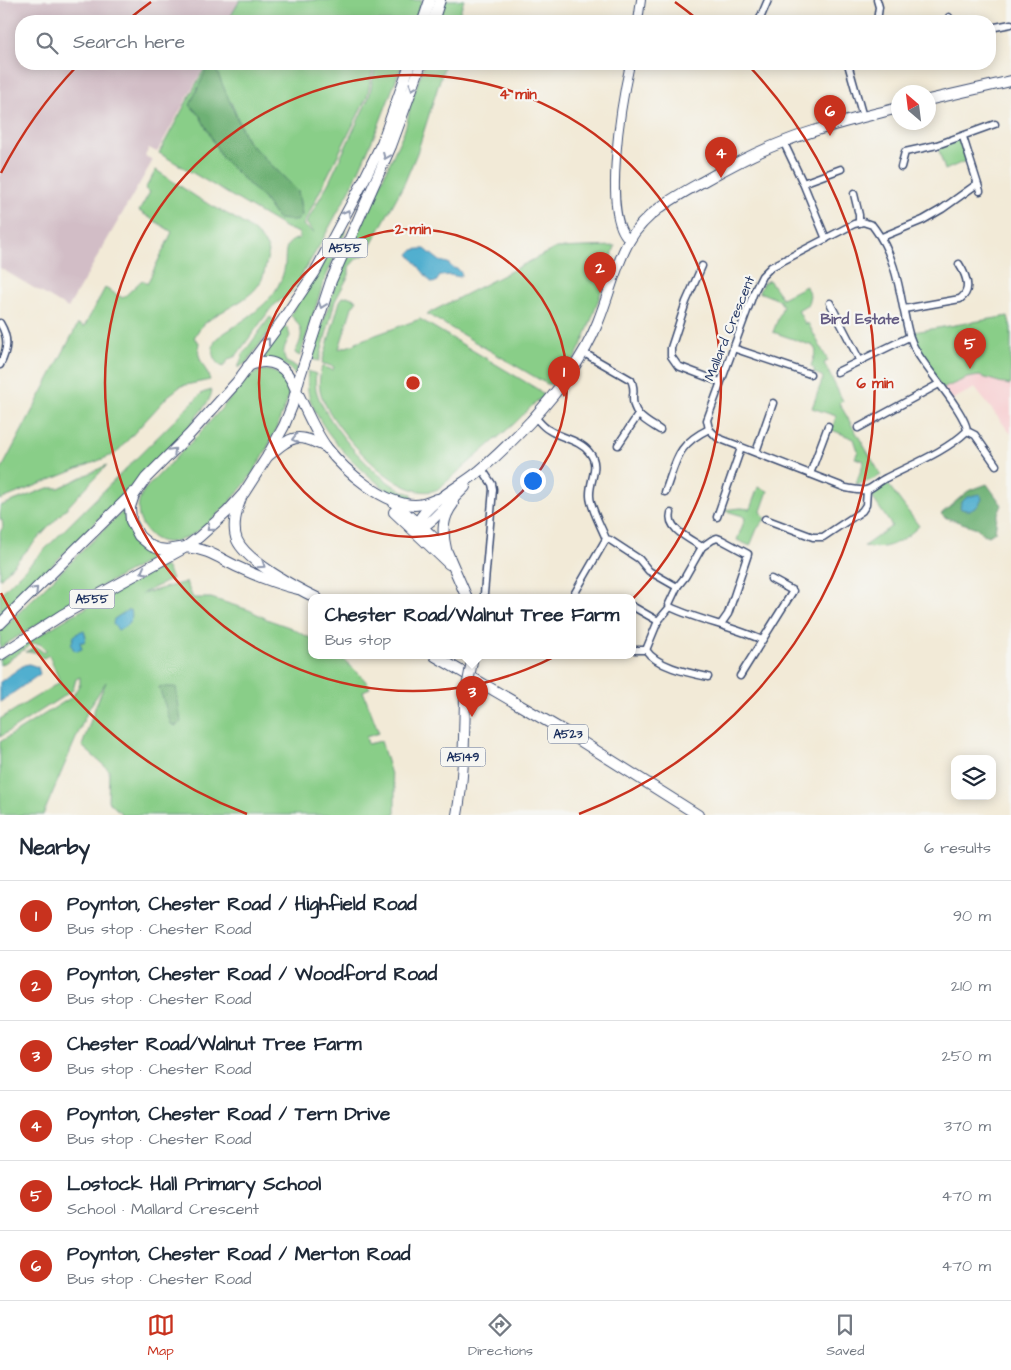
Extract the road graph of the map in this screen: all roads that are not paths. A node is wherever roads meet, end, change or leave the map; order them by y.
1 (430, 0) edge
2 (440, 0) edge
3 (641, 0) edge
4 (768, 0) edge
5 (878, 0) edge
6 (425, 15) edge
7 (435, 15) edge
8 (639, 15) edge
9 (762, 15) edge
10 (878, 15) edge
11 (1011, 24) edge
12 (996, 27) edge
13 (408, 70) edge
14 (419, 70) edge
15 (629, 70) edge
16 (850, 70) edge
17 (1011, 81) edge
18 (936, 98) edge
19 (891, 110) edge
20 (863, 117) junction
21 (995, 124) dead end
22 (963, 137) junction
23 (783, 141) junction
24 (901, 167) dead end
25 (842, 169) dead end
26 (803, 183) junction
27 (977, 184) junction
28 (980, 191) dead end
29 (854, 194) dead end
30 (859, 222) junction
31 (882, 237) junction
32 (826, 239) junction
33 (630, 240) junction
34 (959, 264) dead end
35 (702, 266) dead end
36 (830, 303) dead end
37 (904, 309) junction
38 (0, 322) edge
39 (909, 338) junction
40 (733, 348) junction
41 (584, 353) junction
42 (860, 361) junction
43 (0, 365) edge
44 (248, 366) junction
45 (837, 372) dead end
46 (810, 374) dead end
47 (720, 382) junction
48 (938, 384) junction
49 (296, 390) junction
50 (773, 403) dead end
51 (638, 415) junction
52 (535, 417) junction
53 (828, 426) dead end
54 (858, 428) dead end
55 (709, 429) junction
56 (660, 430) dead end
57 (967, 431) junction
58 (618, 445) dead end
59 (326, 446) junction
60 (741, 448) junction
61 (756, 452) junction
62 (267, 457) junction
63 (996, 465) dead end
64 (480, 471) junction
65 (810, 474) junction
66 (139, 486) junction
67 (463, 488) junction
68 (867, 490) junction
69 (665, 492) dead end
70 (244, 493) junction
71 (379, 495) junction
72 (390, 498) junction
73 (441, 498) junction
74 (671, 513) dead end
75 (717, 517) dead end
76 (765, 519) dead end
77 (418, 527) junction
78 (606, 539) junction
79 (186, 547) junction
80 (702, 547) junction
81 (447, 552) junction
82 (165, 559) junction
83 (237, 567) junction
84 (454, 568) junction
85 (771, 579) dead end
86 (677, 587) junction
87 (298, 589) junction
88 (309, 594) edge
89 (465, 594) edge
90 (484, 594) dead end
91 (574, 594) edge
92 (670, 607) junction
93 (636, 608) edge
94 (658, 621) junction
95 (0, 624) edge
96 (722, 624) junction
97 (762, 640) junction
98 (636, 650) edge
99 (646, 650) junction
100 (0, 655) edge
101 (440, 659) edge
102 (472, 659) edge
103 (740, 676) dead end
104 (708, 677) dead end
105 (457, 815) edge
106 (698, 815) edge

1 - 6 main road
2 - 7 main road
3 - 8 street
4 - 9 street
5 - 10 street
11 - 12 street
44 -> 13 main road, A555
14 -> 49 main road, A555
15 - 33 street
16 - 20 street
17 - 18 main road
19 - 20 main road
20 - 23 main road
21 - 22 street
22 - 24 street
22 - 27 street
23 - 26 street
23 - 33 main road
25 - 26 street
26 - 32 street
27 - 28 street
27 - 31 street
29 - 30 street
30 - 31 street
30 - 32 street, Mallard Crescent
31 - 37 street
32 - 40 street, Mallard Crescent
33 - 41 main road
34 - 37 street
35 - 47 street
36 - 42 street
37 - 39 street
38 - 43 street
39 - 42 street
39 - 48 street
40 - 46 street
40 - 47 street, Mallard Crescent
41 - 51 street
41 - 52 main road
42 - 45 street
44 - 49 main road
66 -> 44 main road, A555
47 - 55 street, Mallard Crescent
48 - 54 street
48 - 57 street
49 - 59 main road
49 - 62 main road, A555
50 - 61 street
51 - 56 street
51 - 58 street
52 - 64 main road
52 - 78 street
53 - 65 street
55 - 60 street
55 - 69 street
57 - 63 street
57 - 68 street
59 -> 62 main road
59 - 71 main road
60 - 61 street
60 - 75 street
61 - 65 street
62 - 70 main road, A555
64 - 67 main road
64 - 73 main road
64 - 90 street
65 - 68 street
66 - 79 main road, A555
95 -> 66 main road, A555
67 - 77 main road
67 - 81 main road
68 - 76 street
70 -> 79 main road, A555
70 -> 87 main road
71 - 72 main road
71 - 77 main road
72 - 73 main road
72 - 77 main road
73 - 77 main road
74 - 80 street
77 - 81 main road
77 - 84 main road
78 - 86 street
78 - 91 street
79 - 82 main road, A555
79 - 83 main road
80 - 86 street
80 - 96 street
81 - 84 main road
82 - 83 main road
82 -> 100 main road, A555
83 - 87 main road
84 - 89 main road
85 - 97 street
86 - 92 street
87 - 88 main road
92 - 94 street
92 - 96 street
93 - 94 street
94 - 99 street
96 - 97 street
97 - 103 street
98 - 99 street
99 - 104 street
101 - 106 main road, A523
102 - 105 main road, A5149, bridge

